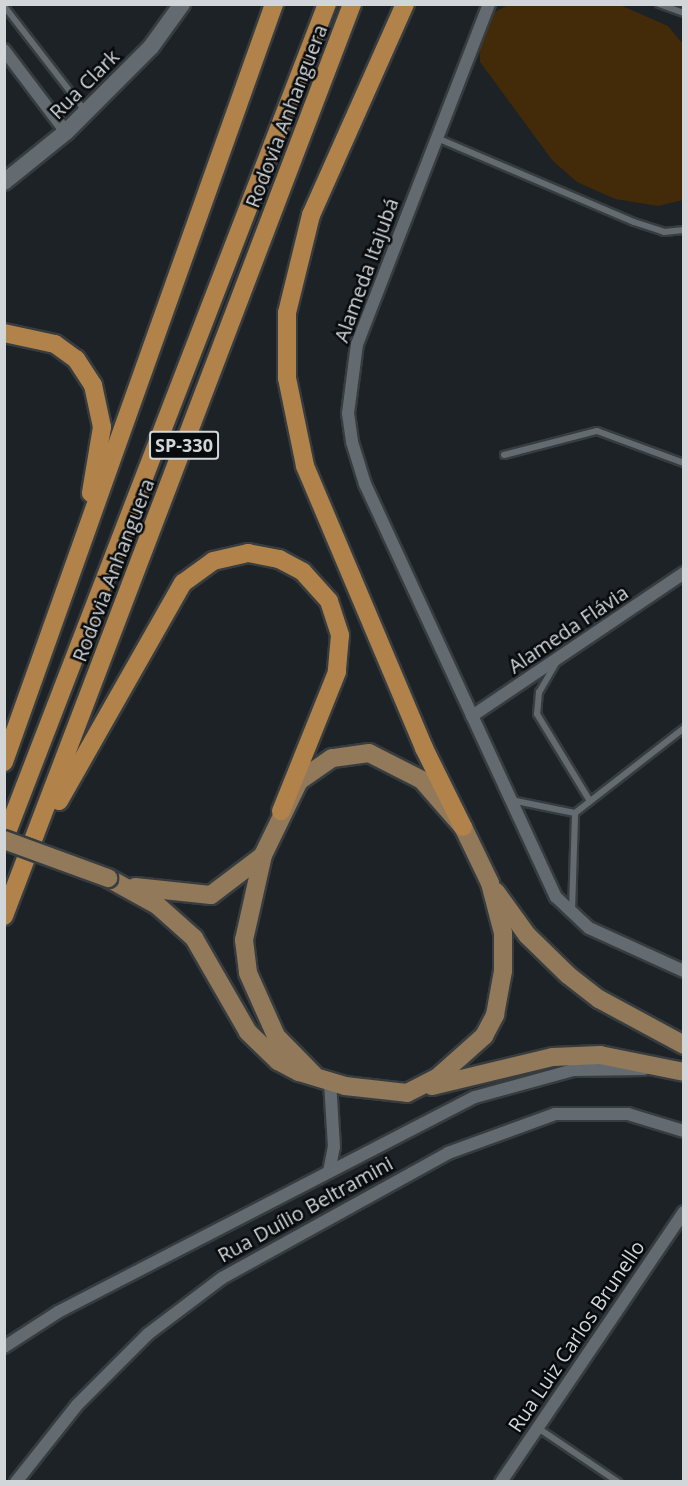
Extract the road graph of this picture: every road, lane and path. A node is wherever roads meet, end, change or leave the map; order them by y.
1 (182, 4) edge
2 (274, 4) edge
3 (327, 4) edge
4 (352, 4) edge
5 (405, 4) edge
6 (489, 4) edge
7 (659, 4) edge
8 (4, 6) edge
9 (684, 13) edge
10 (4, 50) edge
11 (86, 112) junction
12 (66, 132) junction
13 (437, 138) junction
14 (4, 182) edge
15 (684, 230) edge
16 (4, 333) edge
17 (504, 455) dead end
18 (684, 463) edge
19 (79, 554) junction
20 (684, 573) edge
21 (556, 663) junction
22 (472, 716) junction
23 (684, 728) edge
24 (4, 762) edge
25 (506, 798) junction
26 (590, 801) junction
27 (281, 812) junction
28 (575, 813) junction
29 (463, 827) junction
30 (4, 840) edge
31 (263, 855) junction
32 (490, 883) junction
33 (16, 885) junction
34 (127, 886) junction
35 (572, 915) junction
36 (4, 916) edge
37 (684, 971) edge
38 (684, 1045) edge
39 (661, 1066) junction
40 (684, 1072) edge
41 (322, 1079) junction
42 (407, 1093) junction
43 (684, 1131) edge
44 (329, 1172) junction
45 (684, 1212) edge
46 (4, 1347) edge
47 (537, 1427) junction
48 (16, 1482) edge
49 (501, 1482) edge
50 (618, 1482) edge

1 - 11 street, Rua Clark
2 - 19 highway
3 - 30 highway, Rodovia Anhanguera / SP-330
4 - 33 highway, Rodovia Anhanguera / SP-330
5 - 29 highway
6 - 13 street, Alameda Itajubá
7 - 9 lane
8 - 11 lane
10 - 12 street
11 - 12 street, Rua Clark
12 - 14 street, Rua Clark
13 - 15 lane
13 - 22 street, Alameda Itajubá
16 - 19 highway
17 - 18 lane
19 - 24 highway
20 - 21 street, Alameda Flávia
21 - 22 street, Alameda Flávia
21 - 26 lane
22 - 25 street, Alameda Itajubá
23 - 26 lane
25 - 28 lane
25 - 35 street, Alameda Itajubá
26 - 28 lane
27 - 29 main road
27 - 31 main road
27 - 33 highway
28 - 35 lane
29 - 32 main road
30 - 34 main road, bridge
31 - 34 main road
31 - 41 main road
32 - 38 main road
32 - 42 main road
33 - 36 highway, Rodovia Anhanguera / SP-330
34 - 41 main road
35 - 37 street, Alameda Itajubá
39 - 40 main road
39 - 42 main road
39 - 44 street
41 - 42 main road
41 - 44 street
43 - 48 street, Rua Duílio Beltramini
44 - 46 street
45 - 47 street, Rua Luiz Carlos Brunello
47 - 49 street, Rua Luiz Carlos Brunello
47 - 50 lane

